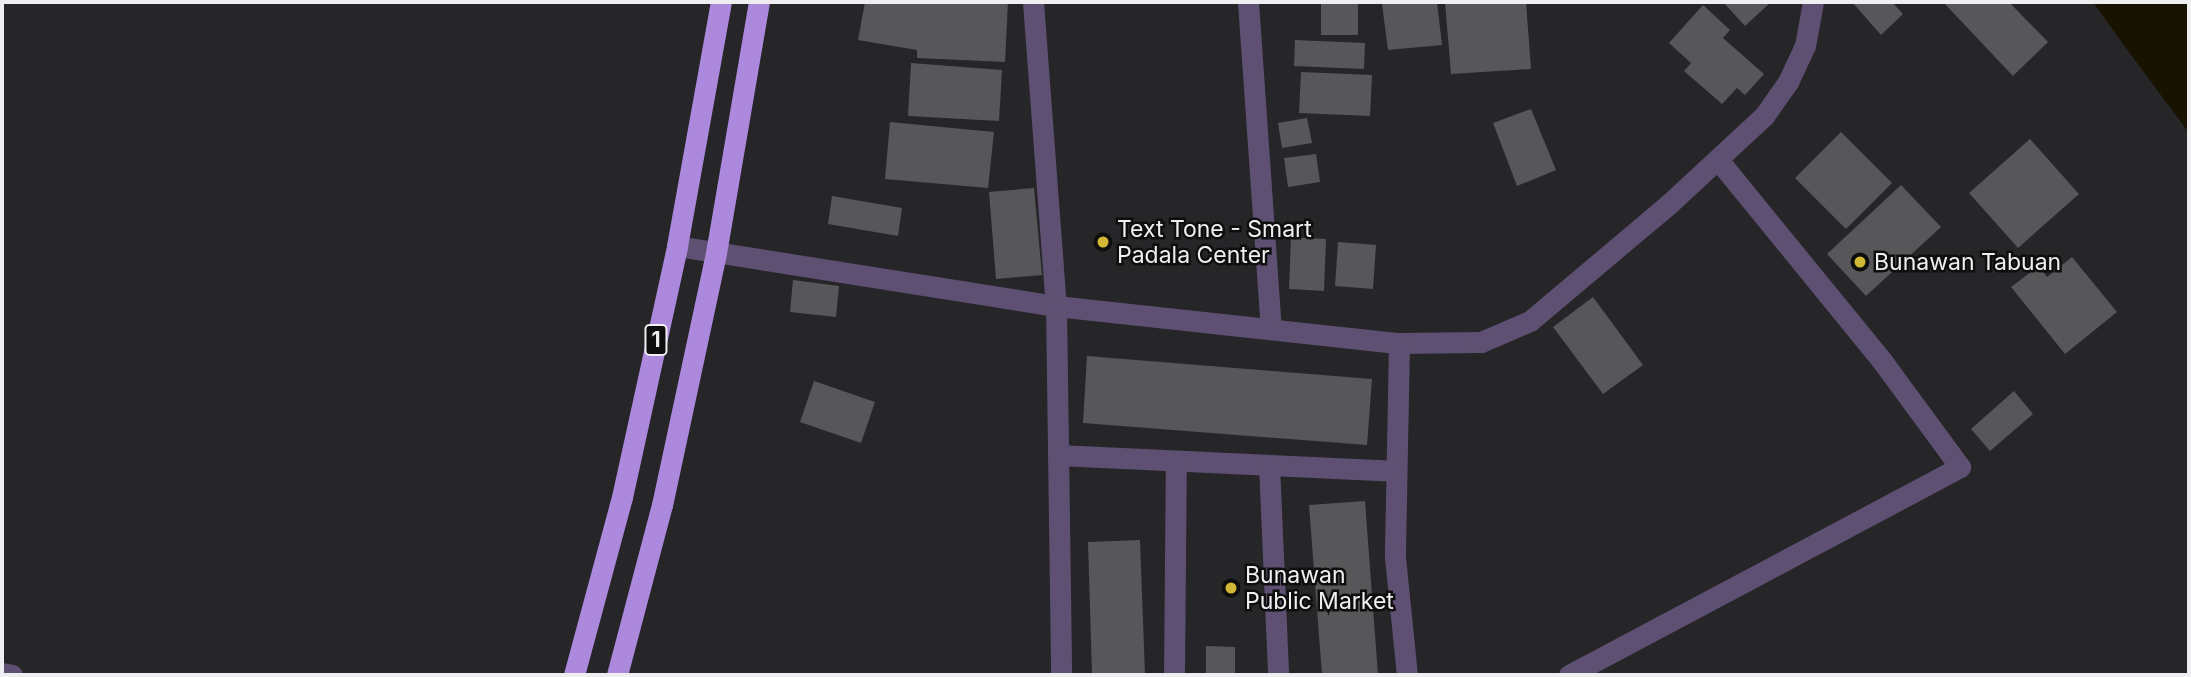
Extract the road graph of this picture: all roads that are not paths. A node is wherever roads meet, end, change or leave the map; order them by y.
1 (721, 2) edge
2 (760, 2) edge
3 (1034, 2) edge
4 (1248, 2) edge
5 (1813, 2) edge
6 (1718, 160) junction
7 (677, 246) junction
8 (716, 253) junction
9 (1056, 306) junction
10 (1271, 329) junction
11 (1399, 344) junction
12 (1058, 455) junction
13 (1176, 462) junction
14 (1269, 466) junction
15 (1394, 471) junction
16 (2, 673) edge
17 (12, 675) edge
18 (574, 675) edge
19 (617, 675) edge
20 (1061, 675) edge
21 (1174, 675) edge
22 (1278, 675) edge
23 (1407, 675) edge
24 (1569, 675) edge

1 - 7 highway, 1
2 - 8 highway, 1
3 - 9 street
4 - 10 street
5 - 6 street
6 - 11 street
6 - 24 street
7 - 8 street
7 - 18 highway, 1
8 - 9 street
8 - 19 highway, 1
9 - 10 street
9 - 12 street
10 - 11 street
11 - 15 street
12 - 13 street
12 - 20 street
13 - 14 street
13 - 21 street
14 - 15 street
14 - 22 street
15 - 23 street
16 - 17 street

